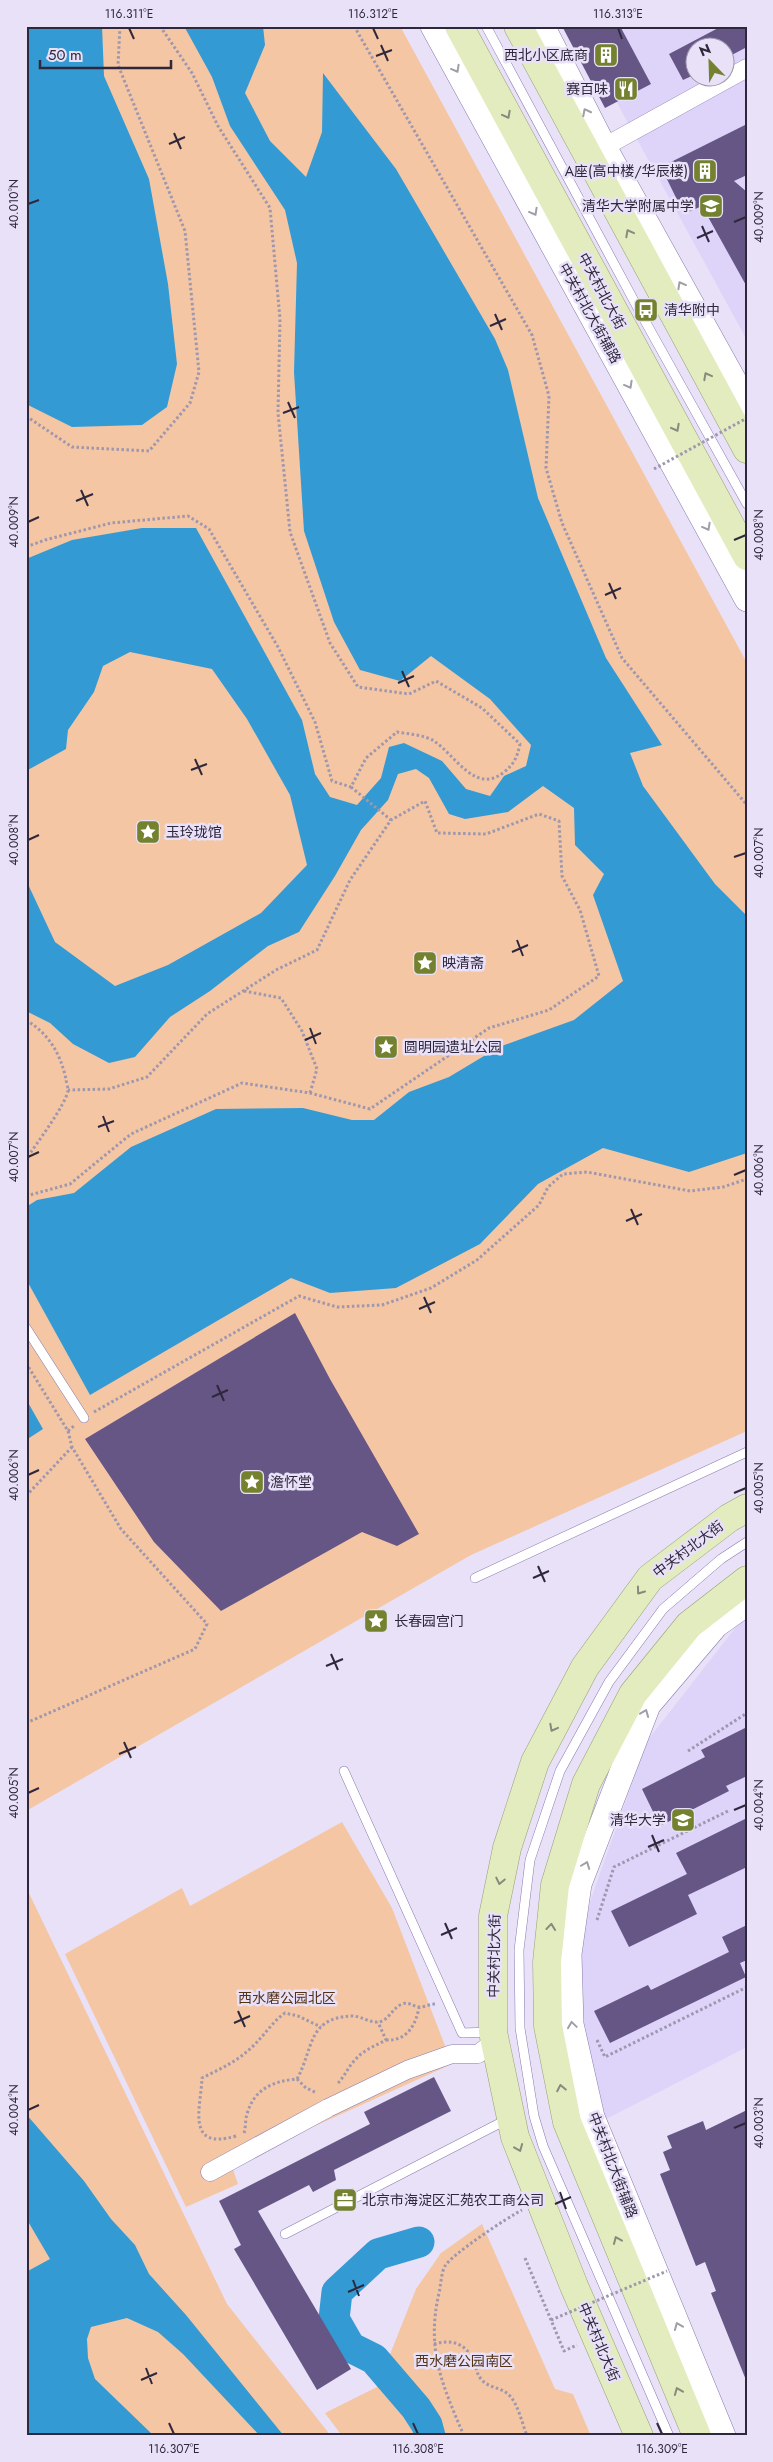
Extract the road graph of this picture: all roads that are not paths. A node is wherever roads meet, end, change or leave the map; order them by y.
1 (432, 26) edge
2 (459, 26) edge
3 (486, 26) edge
4 (518, 26) edge
5 (542, 26) edge
6 (747, 68) edge
7 (599, 157) junction
8 (747, 404) edge
9 (747, 449) edge
10 (747, 504) edge
11 (747, 556) edge
12 (747, 599) edge
13 (26, 1328) edge
14 (84, 1418) road end
15 (747, 1452) edge
16 (747, 1508) edge
17 (747, 1542) edge
18 (475, 1578) dead end
19 (747, 1580) edge
20 (747, 1603) edge
21 (344, 1772) dead end
22 (494, 2037) junction
23 (507, 2099) junction
24 (210, 2172) dead end
25 (285, 2234) dead end
26 (639, 2436) edge
27 (670, 2436) edge
28 (697, 2436) edge
29 (723, 2436) edge

1 -> 12 street, 中关村北大街辅路
2 -> 11 main road, 中关村北大街
3 - 10 lane, 中关村北大街
4 - 7 main road
7 -> 5 street
6 - 7 street
8 -> 7 street
9 -> 7 main road
13 - 14 lane
15 - 18 lane
16 -> 22 main road, 中关村北大街
17 - 27 lane, 中关村北大街
28 -> 19 main road
29 -> 20 street, 中关村北大街辅路
21 - 22 lane
22 - 23 main road, 中关村北大街
22 - 24 street
23 - 25 lane
23 -> 26 main road, 中关村北大街

